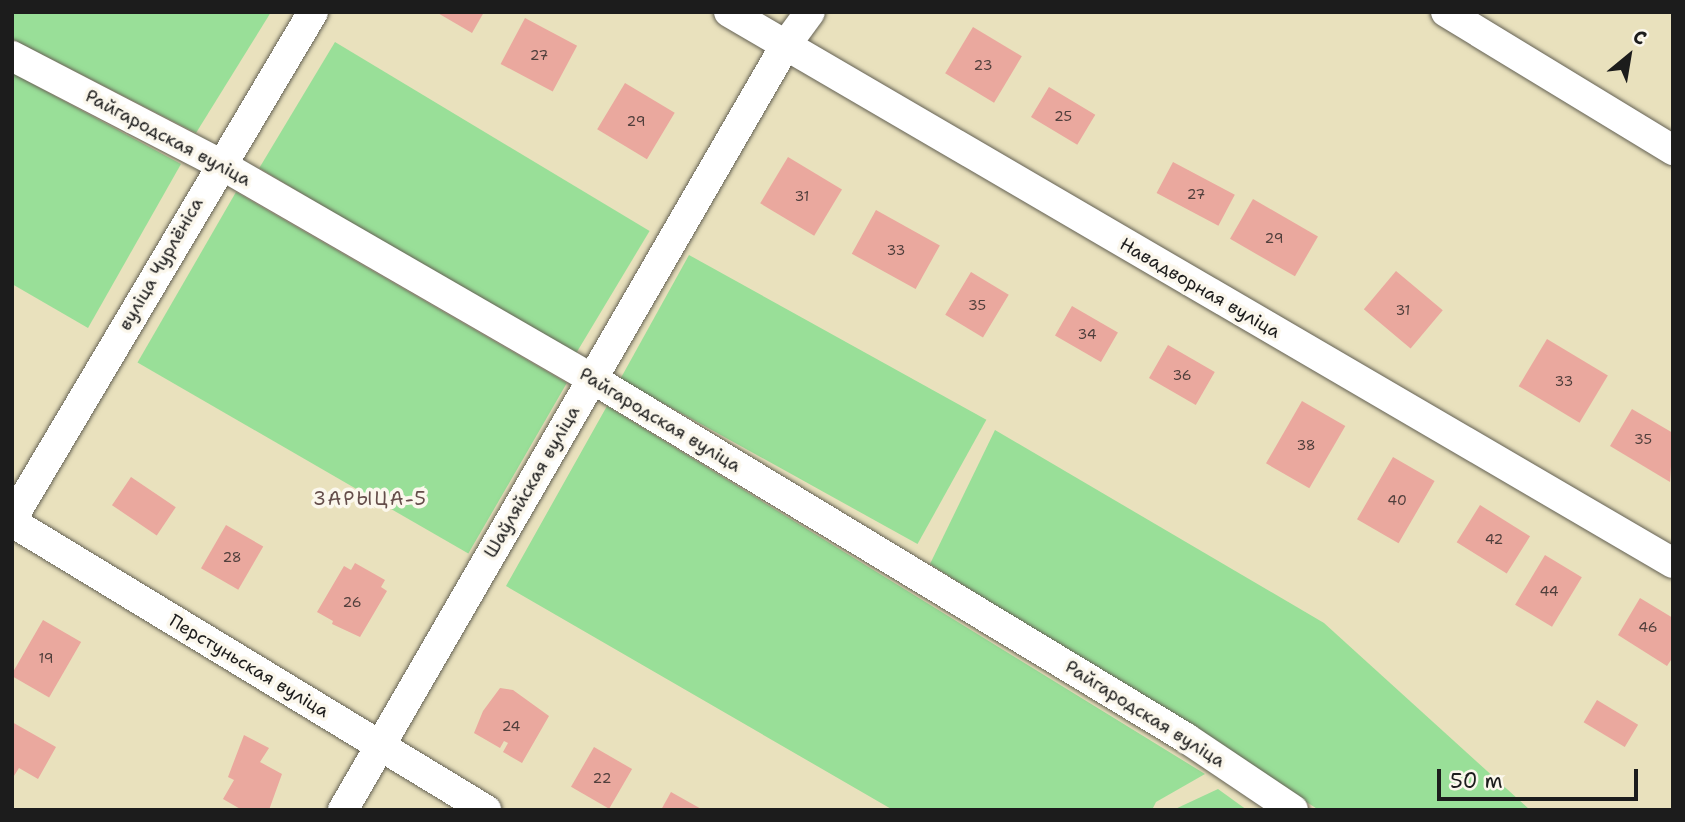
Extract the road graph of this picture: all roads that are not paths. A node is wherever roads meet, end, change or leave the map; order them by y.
1 (313, 12) edge
2 (729, 12) edge
3 (810, 12) edge
4 (1446, 12) edge
5 (1488, 22) edge
6 (785, 46) junction
7 (12, 56) edge
8 (1673, 150) edge
9 (220, 164) junction
10 (593, 379) junction
11 (12, 520) edge
12 (1673, 563) edge
13 (377, 745) junction
14 (343, 810) edge
15 (486, 810) edge
16 (1293, 810) edge

1 - 9 street, вуліца Чурлёніса
2 - 6 street, Навадворная вуліца
3 - 6 street, Шаўляйская вуліца
4 - 5 street
5 - 8 street
6 - 10 street, Шаўляйская вуліца
6 - 12 street, Навадворная вуліца
7 - 9 street, Райгародская вуліца
9 - 10 street, Райгародская вуліца
9 - 11 street, вуліца Чурлёніса
10 - 13 street, Шаўляйская вуліца
10 - 16 street, Райгародская вуліца
11 - 13 street, Перстуньская вуліца
13 - 14 street, Шаўляйская вуліца
13 - 15 street, Перстуньская вуліца

